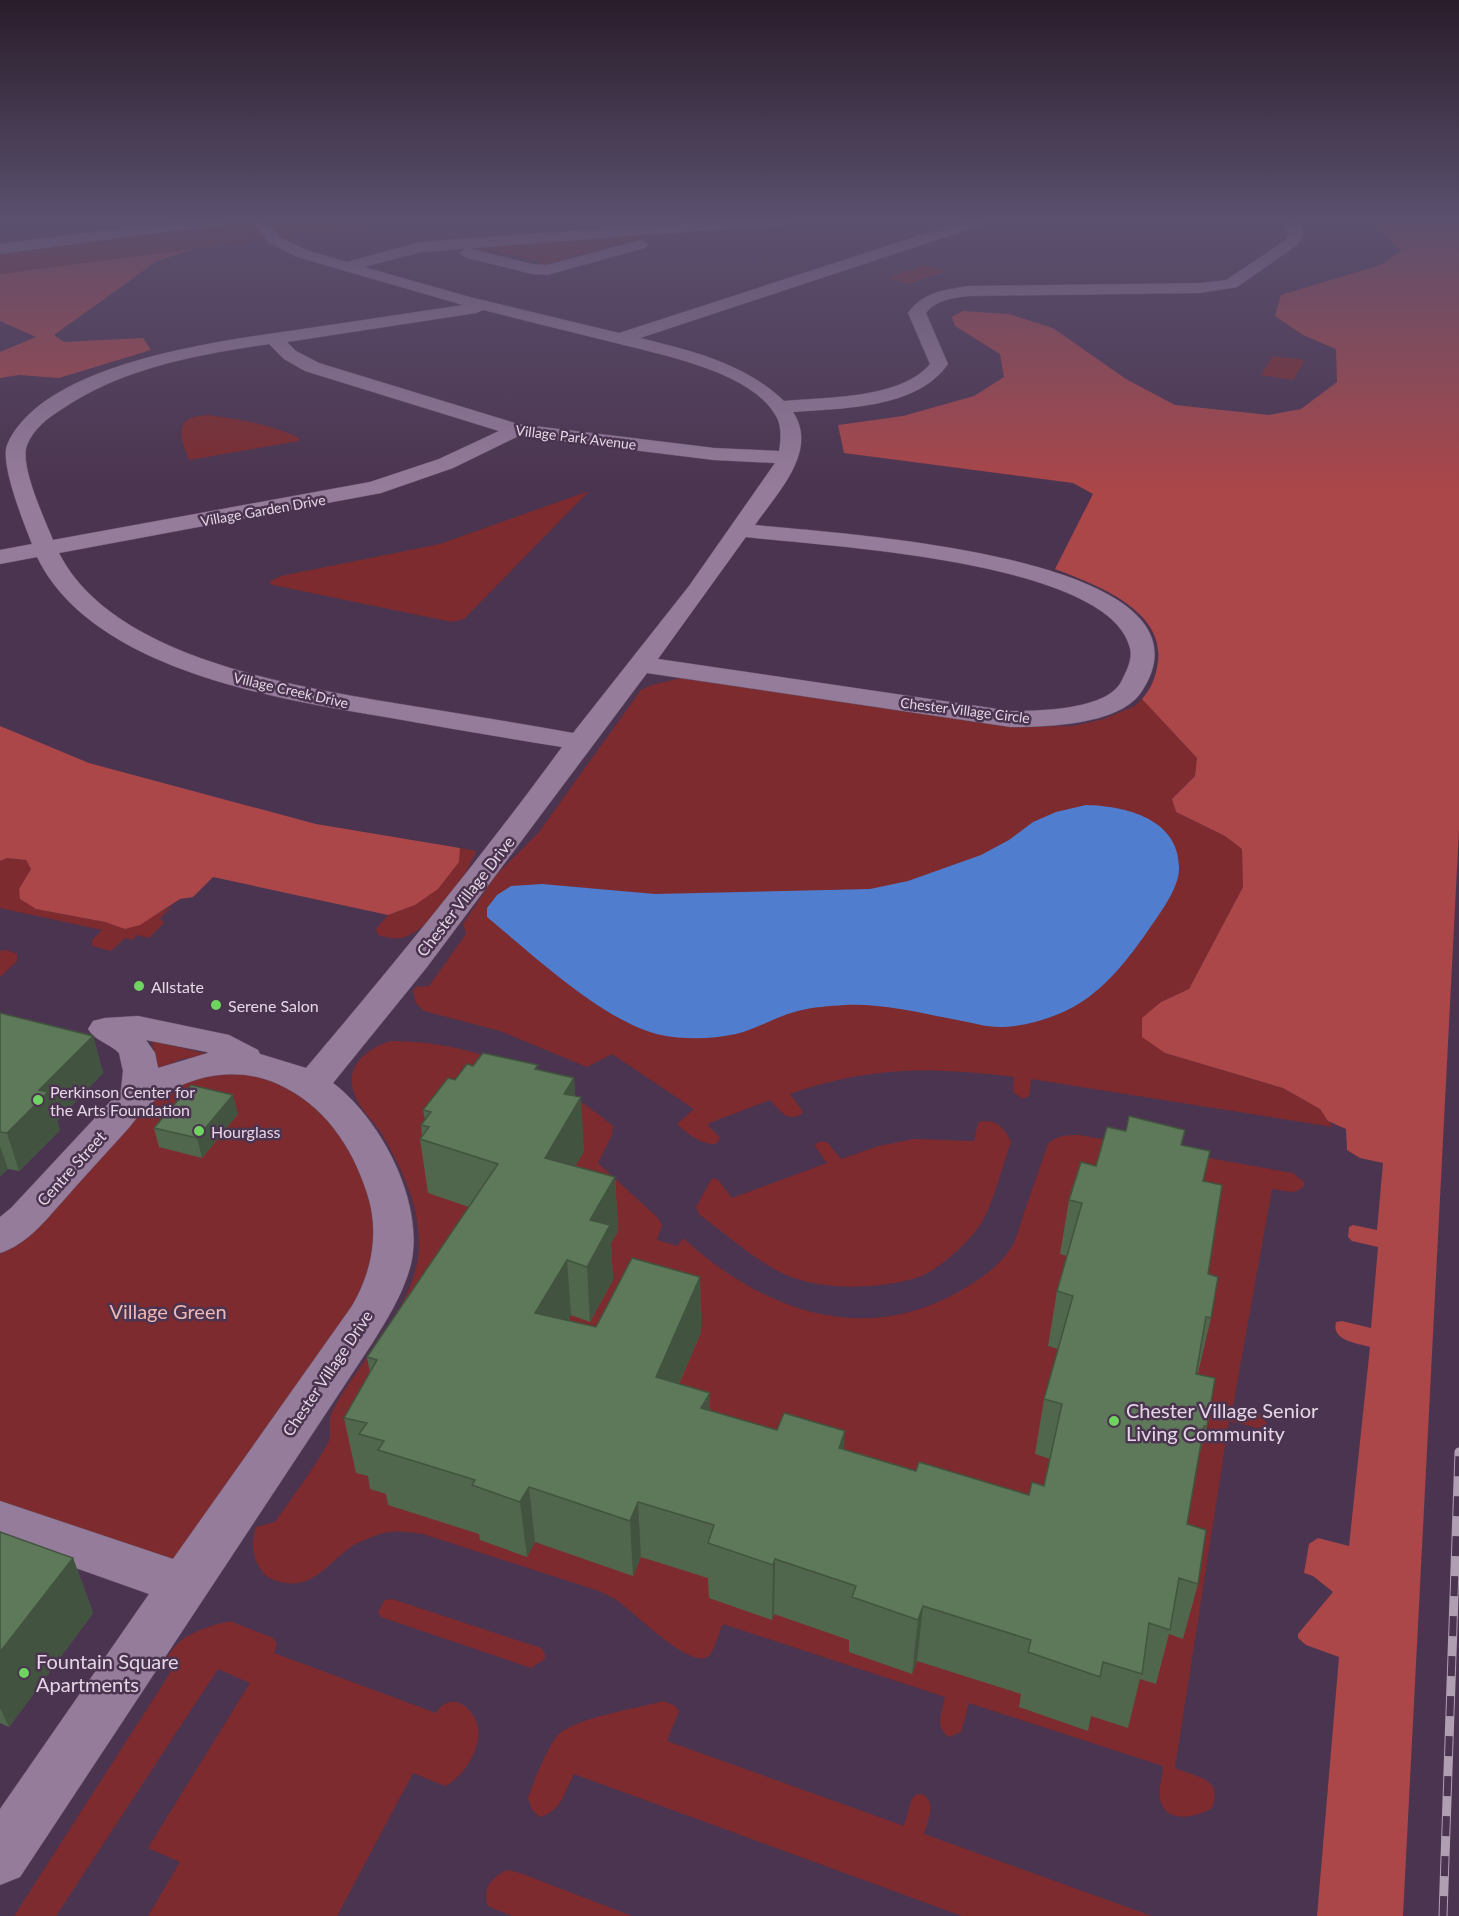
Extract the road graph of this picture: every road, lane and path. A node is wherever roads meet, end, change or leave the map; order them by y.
1 (466, 309) edge
2 (502, 309) edge
3 (710, 309) edge
4 (919, 309) edge
5 (274, 339) junction
6 (620, 339) junction
7 (779, 407) junction
8 (516, 430) junction
9 (788, 458) junction
10 (742, 530) junction
11 (45, 549) junction
12 (0, 557) edge
13 (640, 664) junction
14 (580, 742) junction
15 (262, 1067) junction
16 (311, 1086) junction
17 (139, 1094) junction
18 (13, 1228) edge
19 (0, 1254) edge
20 (0, 1521) edge
21 (183, 1584) junction
22 (0, 1857) edge

1 - 5 street, Village Creek Drive
2 - 6 street, Chester Village Drive
3 - 6 street
4 - 7 street
5 - 8 street, Village Park Avenue
5 - 11 street, Village Creek Drive
6 - 7 street, Chester Village Drive
7 - 9 street, Chester Village Drive
8 - 9 street, Village Park Avenue
8 - 11 street, Village Garden Drive
9 - 10 street, Chester Village Drive
10 - 13 street, Chester Village Drive
10 - 13 street, Chester Village Circle
11 - 12 street, Village Garden Drive
11 - 14 street, Village Creek Drive
13 - 14 street, Chester Village Drive
14 - 16 street, Chester Village Drive
15 - 16 street
15 - 17 street, Centre Street
15 - 17 street
16 - 21 street, Chester Village Drive
17 - 18 street, Centre Street
18 - 19 street, Centre Street
20 - 21 street
21 - 22 street, Chester Village Drive

